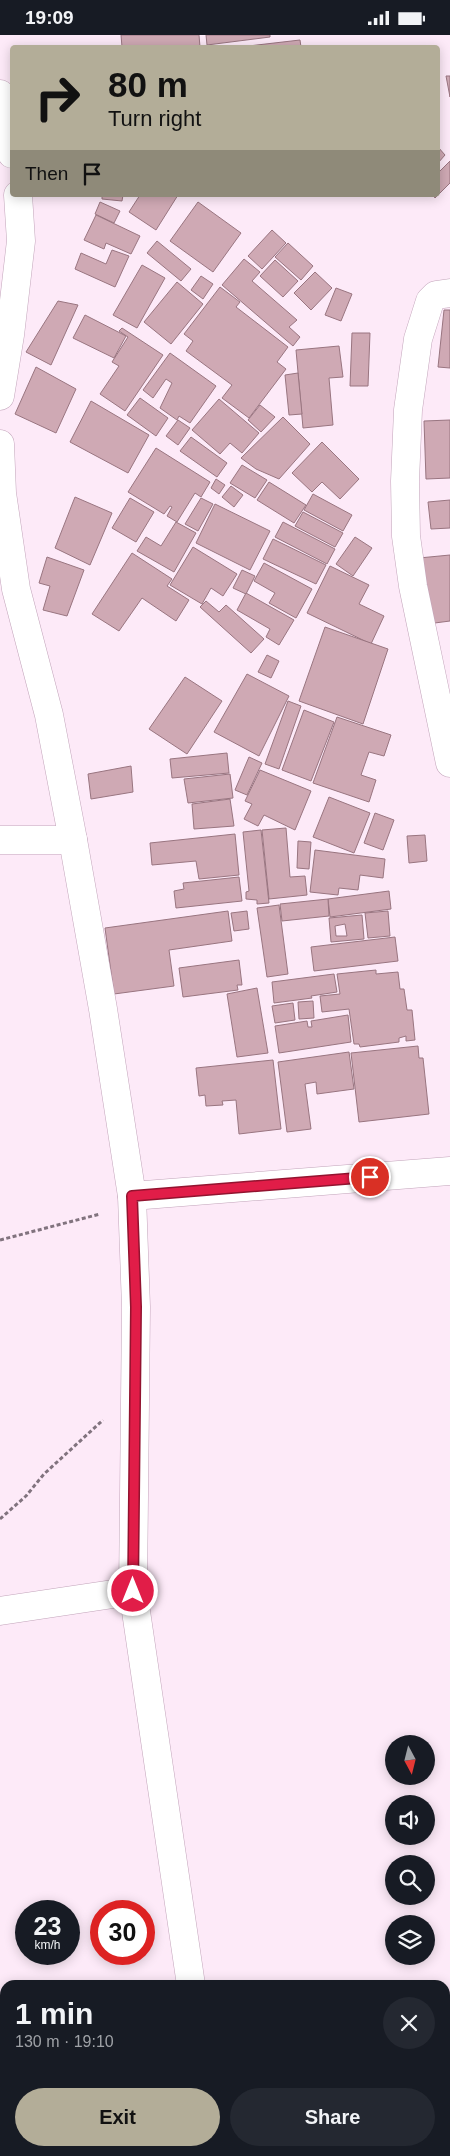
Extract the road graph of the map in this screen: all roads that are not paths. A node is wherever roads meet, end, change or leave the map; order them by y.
1 (0, 94) edge
2 (10, 144) edge
3 (18, 197) edge
4 (450, 293) edge
5 (0, 396) edge
6 (0, 444) edge
7 (450, 763) edge
8 (0, 840) edge
9 (73, 840) junction
10 (450, 1171) edge
11 (132, 1202) junction
12 (133, 1591) junction
13 (0, 1611) edge
14 (190, 1980) edge

1 - 2 street
3 - 5 street
4 - 7 street
6 - 9 street
8 - 9 street
9 - 11 street
10 - 11 street
11 - 12 street
12 - 13 street
12 - 14 street

